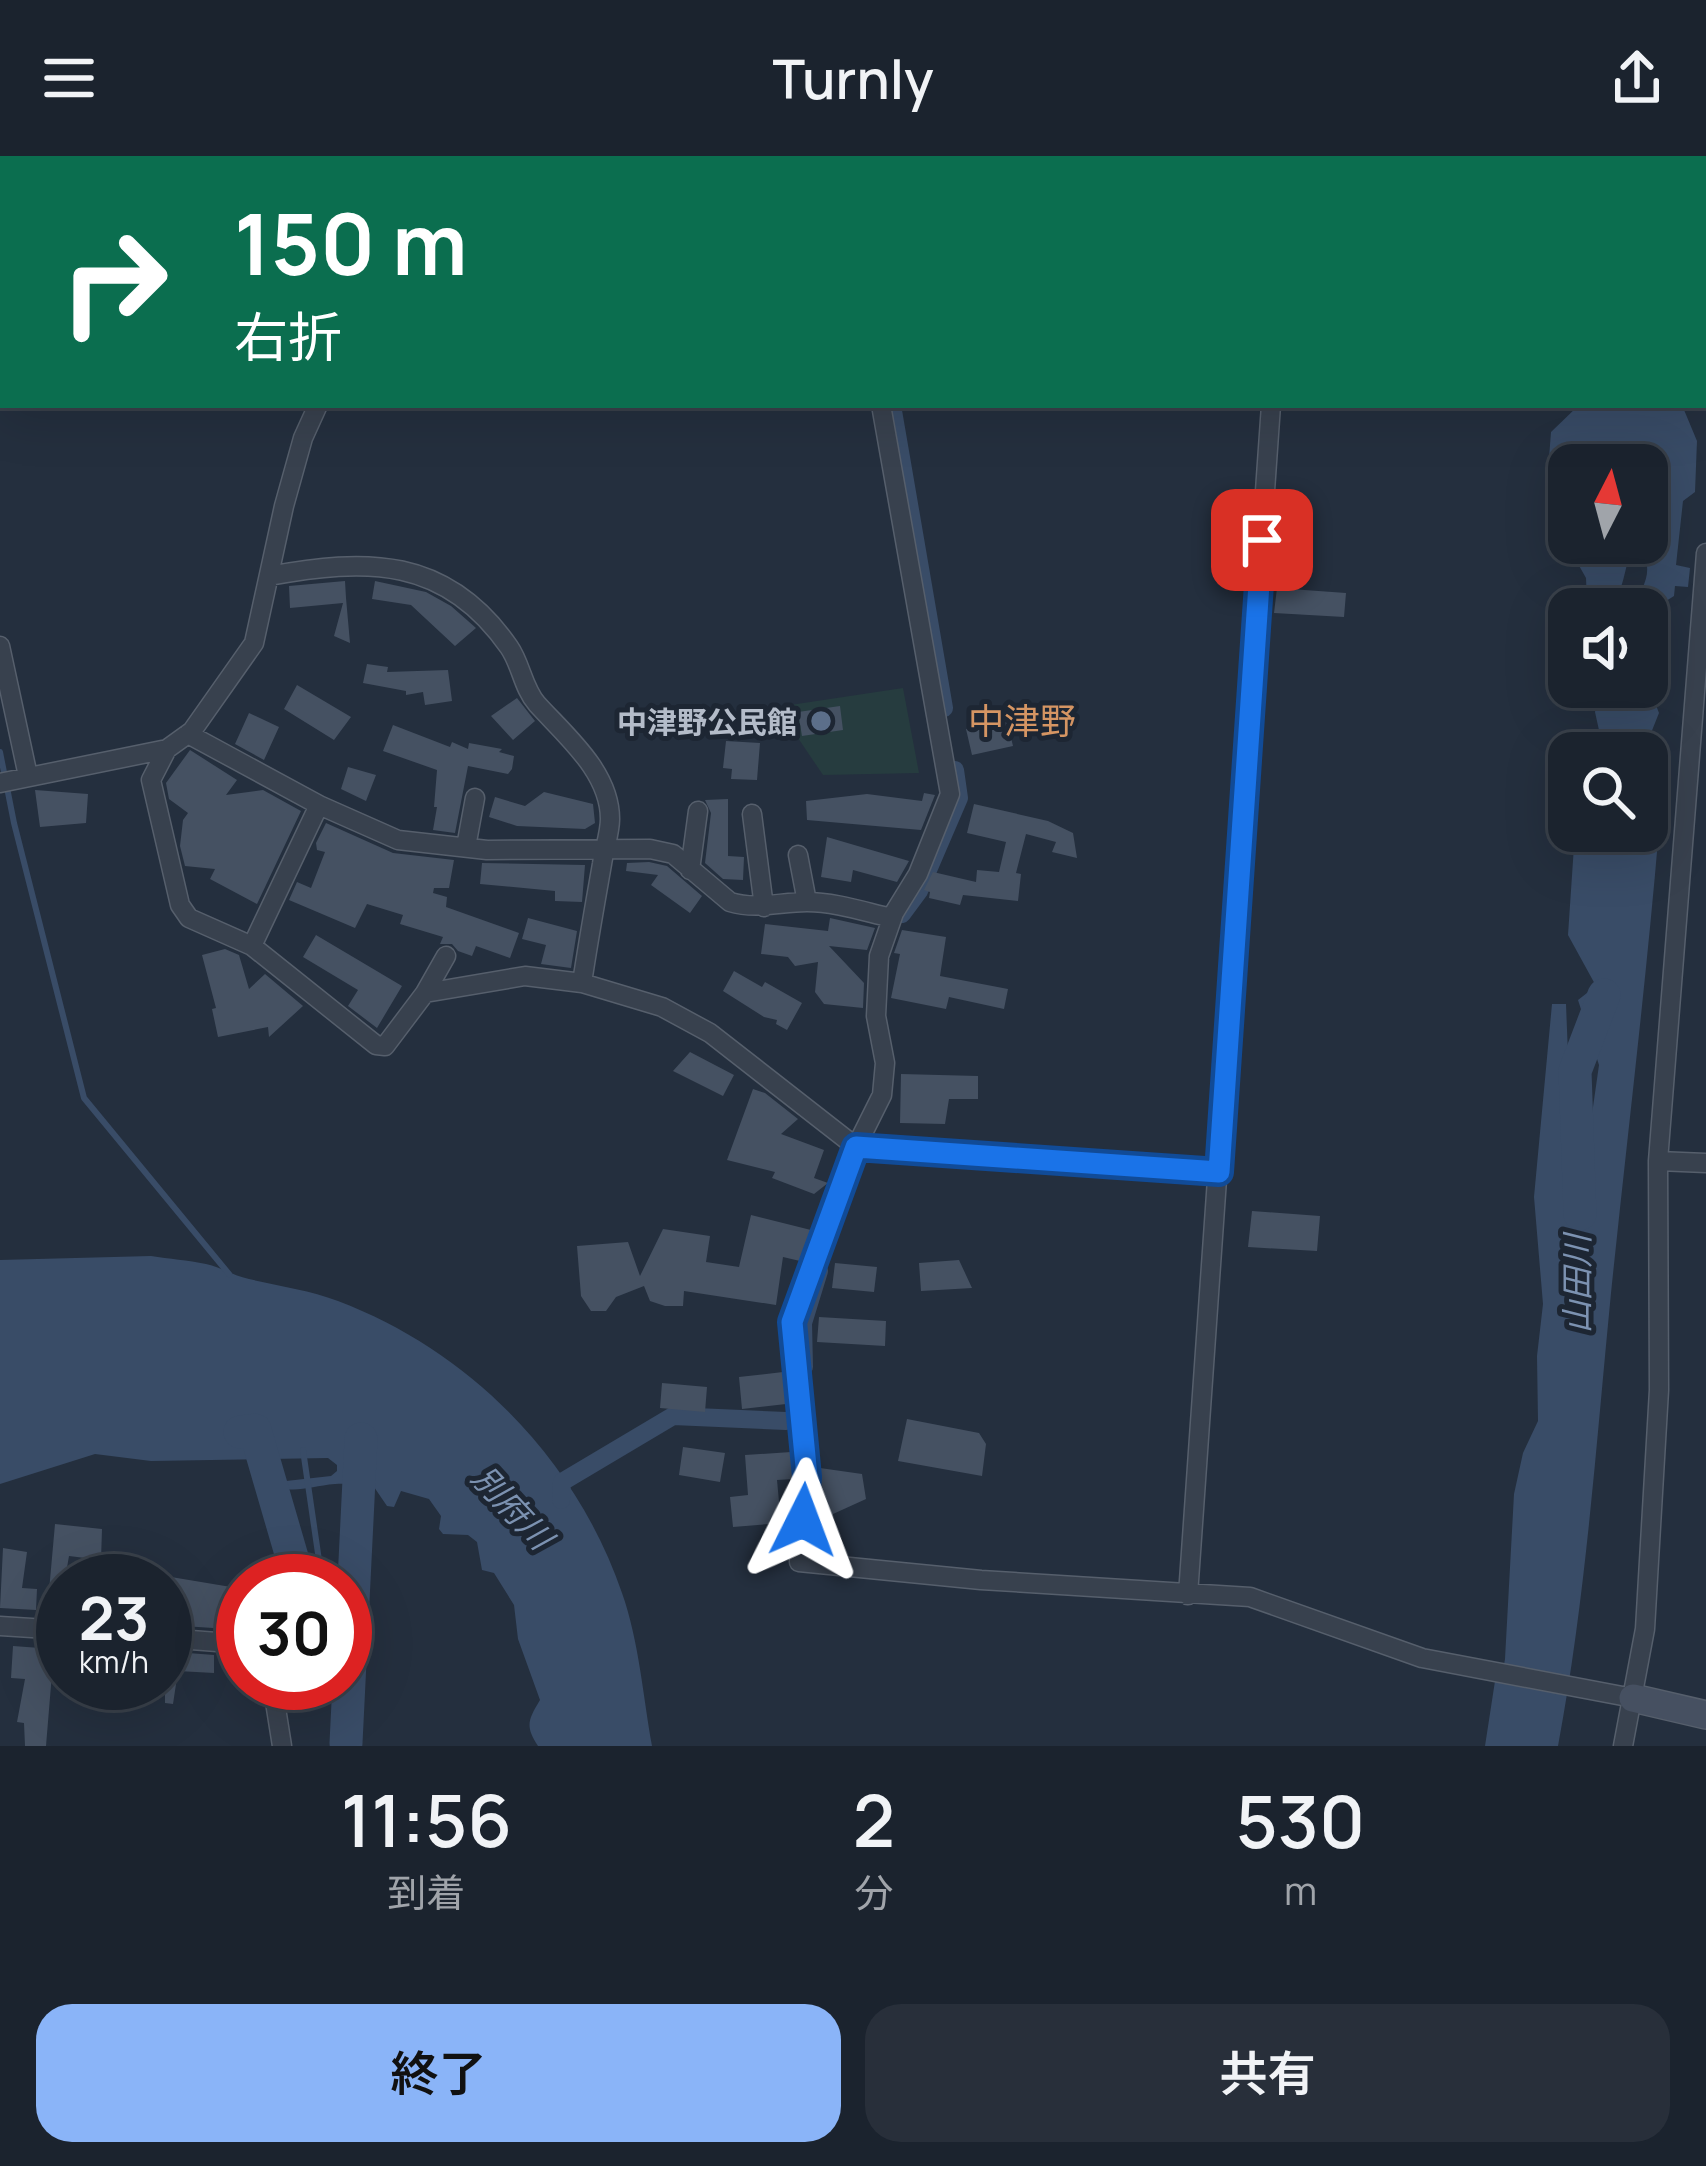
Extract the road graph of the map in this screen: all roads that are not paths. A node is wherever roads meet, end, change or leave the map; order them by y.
1 (317, 408) edge
2 (882, 408) edge
3 (1271, 408) edge
4 (1706, 553) edge
5 (269, 576) junction
6 (1704, 604) edge
7 (0, 646) edge
8 (188, 734) junction
9 (167, 749) junction
10 (15, 780) edge
11 (475, 798) dead end
12 (319, 805) junction
13 (698, 811) dead end
14 (752, 814) dead end
15 (466, 848) junction
16 (604, 849) junction
17 (798, 855) dead end
18 (690, 870) junction
19 (807, 902) junction
20 (764, 907) junction
21 (892, 918) junction
22 (252, 946) junction
23 (446, 956) dead end
24 (581, 983) junction
25 (425, 993) junction
26 (856, 1147) junction
27 (1658, 1161) junction
28 (1706, 1162) edge
29 (1219, 1172) junction
30 (1188, 1595) junction
31 (0, 1626) edge
32 (36, 1628) edge
33 (1623, 1697) junction
34 (276, 1710) edge
35 (1706, 1715) edge
36 (282, 1746) edge
37 (1623, 1746) edge

1 - 5 street
2 - 21 street
3 - 29 street
4 - 6 street
5 - 8 street
5 - 16 street
6 - 27 street
7 - 10 street
8 - 9 street
8 - 12 street
9 - 10 street
9 - 22 street
11 - 15 street
12 - 15 street
12 - 22 street
13 - 18 street
14 - 20 street
15 - 16 street
16 - 18 street
16 - 24 street
17 - 19 street
18 - 20 street
19 - 20 street
19 - 21 street
21 - 26 street
22 - 25 street
23 - 25 street
24 - 25 street
24 - 26 street
26 - 29 street
26 - 30 street
27 - 28 street
27 - 33 street
29 - 30 street
30 - 33 street
31 - 32 street
33 - 35 street
33 - 37 street
34 - 36 street

